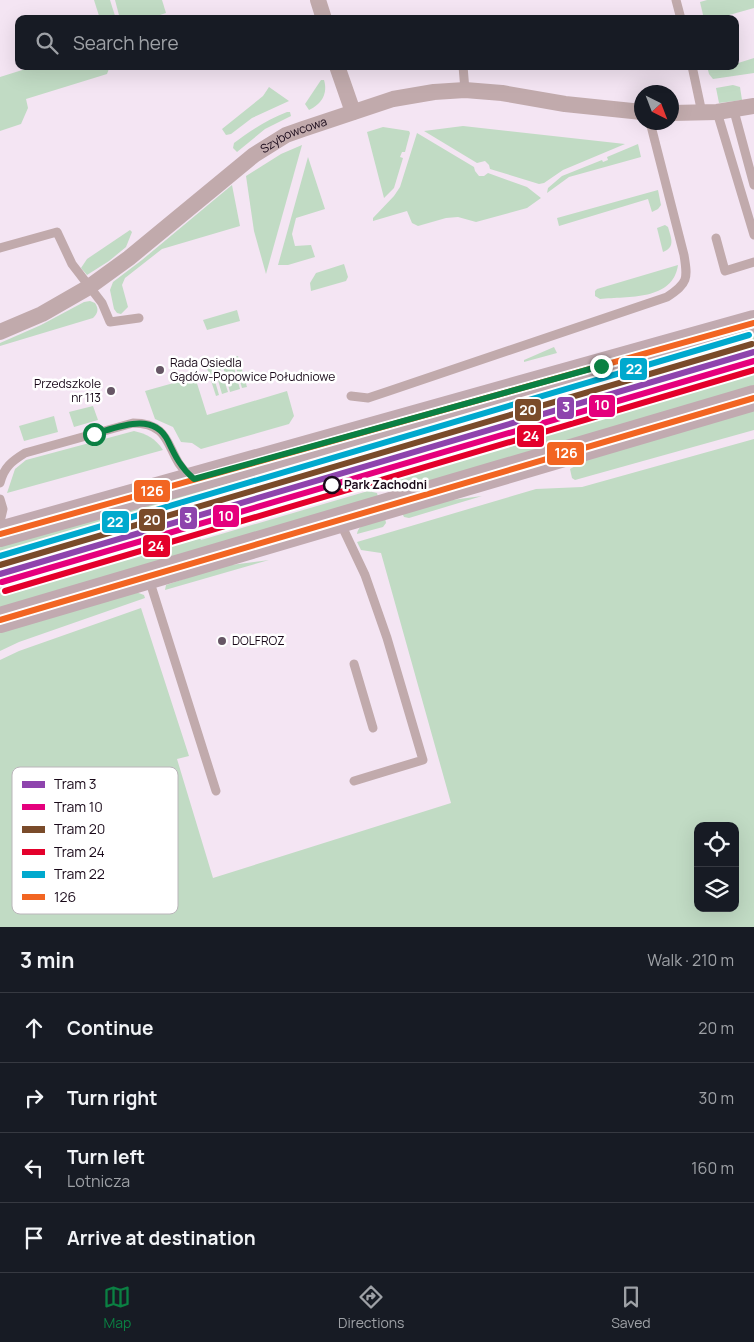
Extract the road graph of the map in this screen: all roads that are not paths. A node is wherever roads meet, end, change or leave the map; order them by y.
1 (318, 0) edge
2 (676, 0) edge
3 (323, 15) edge
4 (680, 15) edge
5 (338, 70) edge
6 (464, 70) edge
7 (693, 70) edge
8 (466, 90) junction
9 (754, 106) edge
10 (734, 110) junction
11 (634, 111) edge
12 (353, 112) junction
13 (709, 112) junction
14 (679, 113) edge
15 (652, 130) edge
16 (754, 185) edge
17 (754, 235) edge
18 (716, 238) dead end
19 (0, 248) edge
20 (754, 262) edge
21 (89, 287) junction
22 (139, 318) dead end
23 (754, 323) edge
24 (0, 332) edge
25 (351, 396) dead end
26 (754, 398) edge
27 (194, 479) junction
28 (0, 483) edge
29 (0, 499) edge
30 (339, 519) junction
31 (0, 522) edge
32 (0, 534) edge
33 (148, 576) junction
34 (0, 620) edge
35 (354, 664) dead end
36 (373, 728) dead end
37 (354, 781) dead end
38 (216, 791) dead end

1 - 3 street
2 - 4 lane
5 - 12 street
6 - 8 lane
7 - 13 lane
8 - 11 street, Szybowcowa
8 - 12 street, Szybowcowa
9 - 10 street
10 - 13 street
10 - 16 lane
12 - 21 street, Szybowcowa
13 - 14 street
13 - 17 lane
15 - 25 lane
18 - 20 lane
19 - 21 lane
21 - 22 lane
21 - 24 street, Szybowcowa
23 - 27 main road
26 - 30 main road
27 - 28 lane
27 - 32 main road
29 - 31 lane
30 - 33 main road
30 - 37 lane
33 - 34 main road
33 - 38 lane
35 - 36 lane

